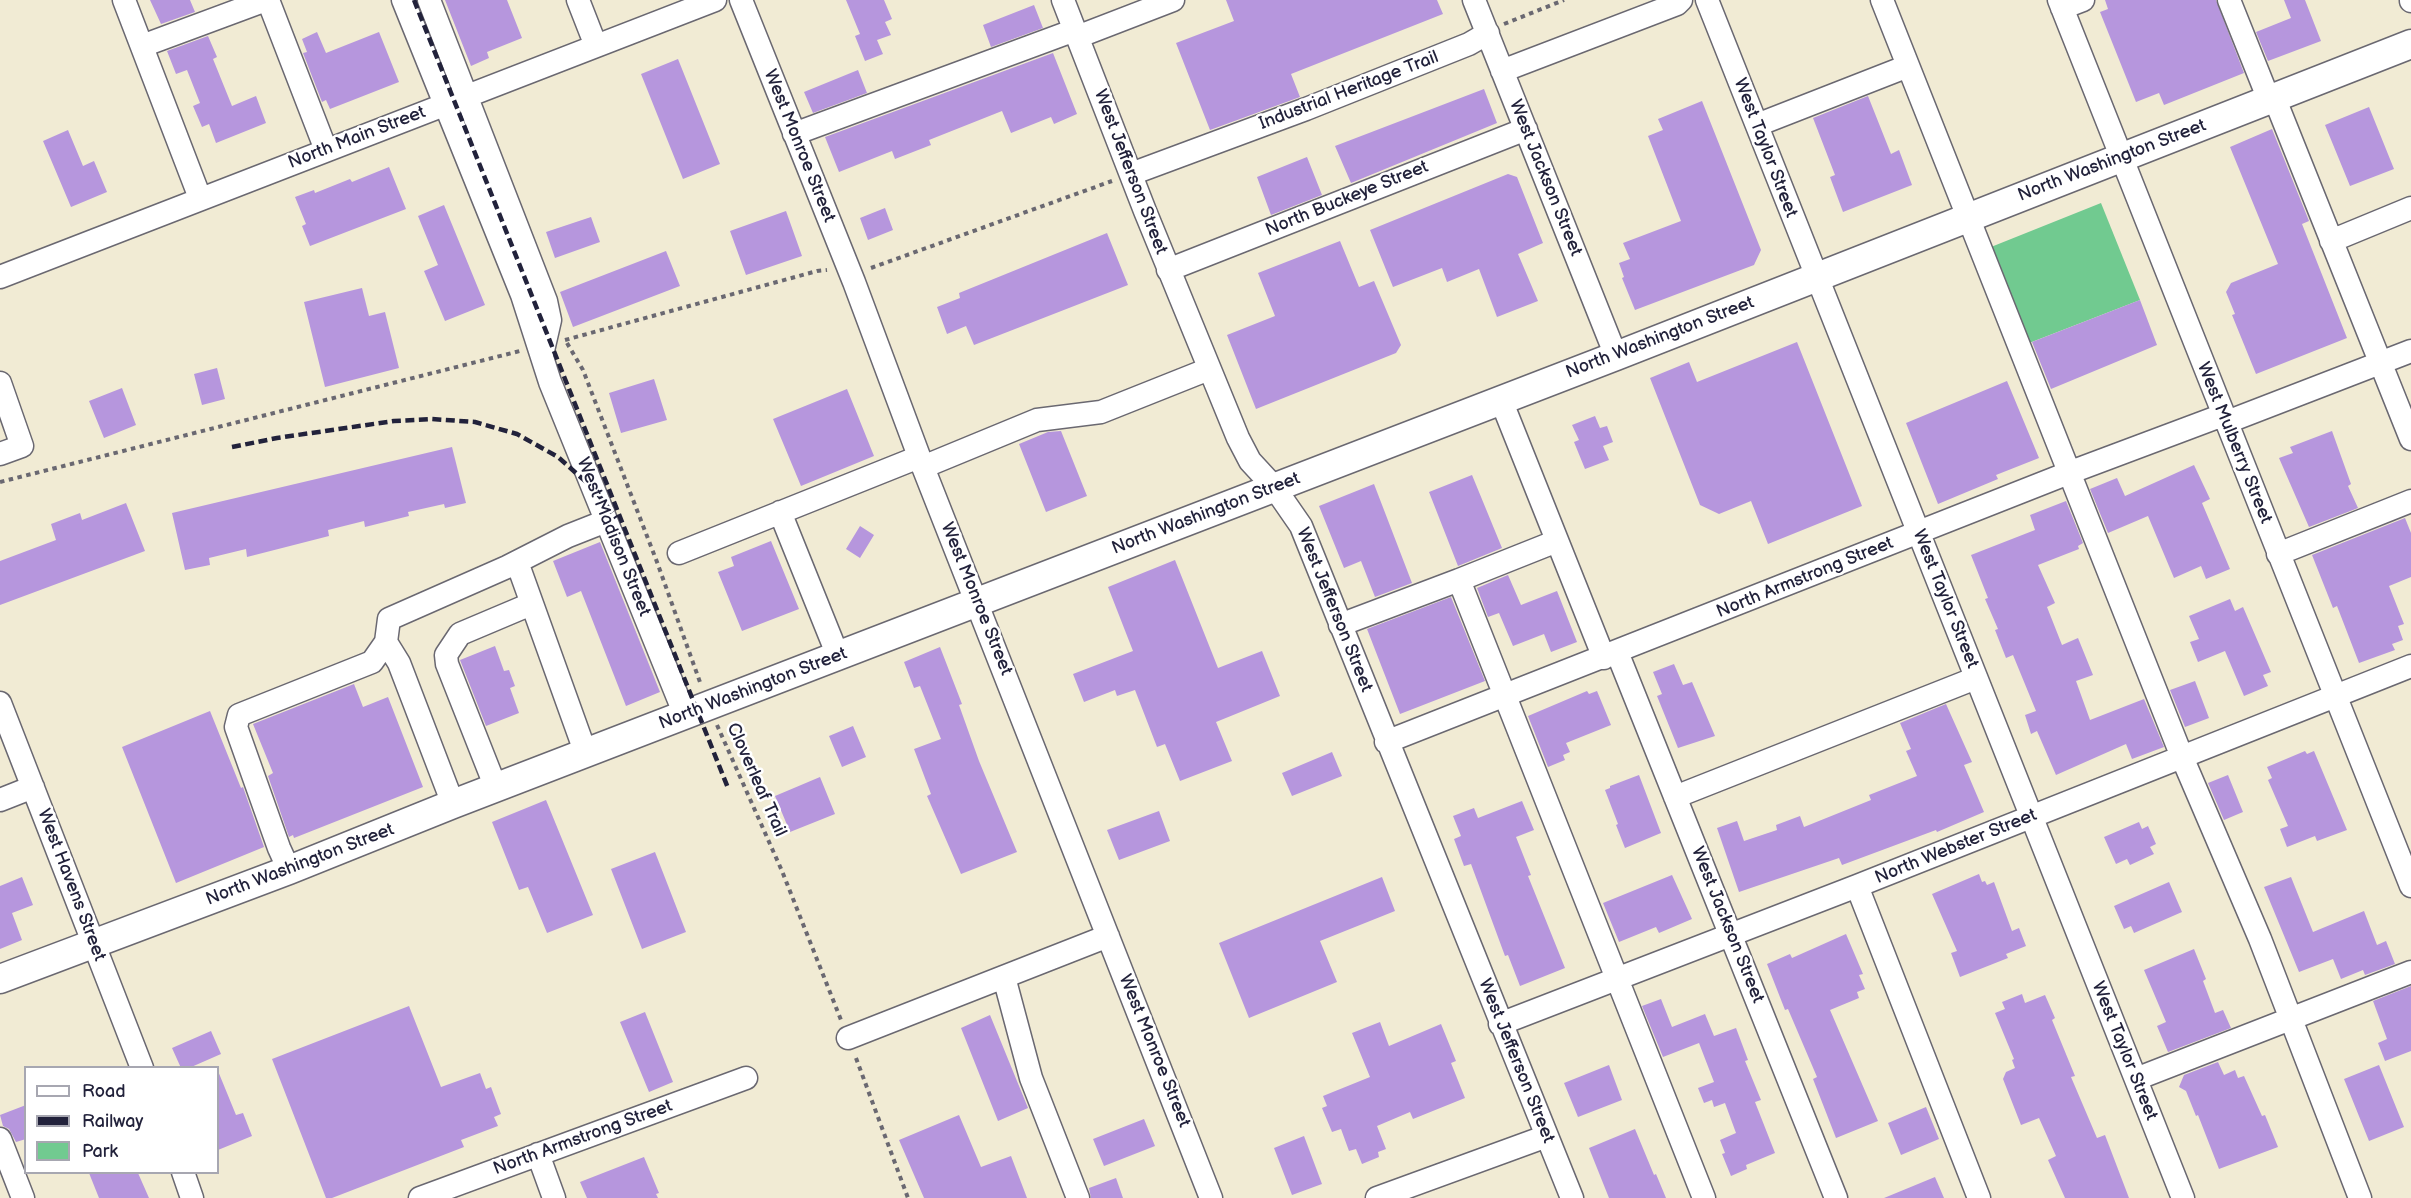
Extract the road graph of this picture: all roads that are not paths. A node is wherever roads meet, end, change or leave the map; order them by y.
1 (124, 0) edge
2 (267, 0) edge
3 (403, 0) edge
4 (429, 0) edge
5 (578, 0) edge
6 (715, 0) edge
7 (741, 0) edge
8 (1063, 0) edge
9 (1173, 0) edge
10 (1474, 0) edge
11 (1682, 0) edge
12 (1707, 0) edge
13 (1882, 0) edge
14 (2229, 0) edge
15 (2068, 3) edge
16 (1076, 33) junction
17 (1488, 33) junction
18 (2411, 44) edge
19 (142, 46) junction
20 (596, 46) junction
21 (1908, 66) junction
22 (1502, 70) junction
23 (2272, 98) junction
24 (456, 100) junction
25 (1757, 125) junction
26 (1526, 129) junction
27 (794, 135) junction
28 (326, 150) junction
29 (2121, 158) junction
30 (1131, 174) junction
31 (200, 198) junction
32 (2411, 208) edge
33 (1968, 218) junction
34 (2331, 241) junction
35 (1168, 270) junction
36 (0, 277) edge
37 (1816, 277) junction
38 (2411, 351) edge
39 (1616, 356) junction
40 (2379, 363) junction
41 (1209, 369) junction
42 (0, 383) edge
43 (1501, 400) junction
44 (2225, 419) junction
45 (2411, 439) edge
46 (0, 454) edge
47 (921, 462) junction
48 (2071, 472) junction
49 (1274, 487) junction
50 (2411, 501) edge
51 (780, 512) junction
52 (606, 521) junction
53 (1919, 534) junction
54 (1557, 541) junction
55 (679, 553) dead end
56 (2278, 554) junction
57 (517, 562) junction
58 (1459, 580) junction
59 (978, 603) junction
60 (531, 604) junction
61 (1340, 625) junction
62 (386, 642) junction
63 (1610, 655) junction
64 (838, 656) junction
65 (2411, 666) edge
66 (1976, 678) junction
67 (1505, 696) junction
68 (2335, 696) junction
69 (0, 703) edge
70 (697, 710) junction
71 (1386, 742) junction
72 (586, 754) junction
73 (2182, 757) junction
74 (33, 787) junction
75 (496, 788) junction
76 (1675, 797) junction
77 (0, 800) edge
78 (453, 804) junction
79 (2031, 817) junction
80 (289, 870) junction
81 (1857, 886) junction
82 (2411, 886) edge
83 (1730, 934) junction
84 (1108, 936) junction
85 (93, 944) junction
86 (2411, 972) edge
87 (1004, 977) junction
88 (0, 979) edge
89 (1619, 979) junction
90 (2290, 1019) junction
91 (1500, 1024) junction
92 (848, 1038) road end
93 (141, 1066) edge
94 (746, 1078) dead end
95 (2136, 1080) junction
96 (1547, 1136) junction
97 (0, 1138) edge
98 (538, 1154) junction
99 (183, 1174) edge
100 (23, 1198) edge
101 (192, 1198) edge
102 (420, 1198) edge
103 (554, 1198) edge
104 (1078, 1198) edge
105 (1212, 1198) edge
106 (1377, 1198) edge
107 (1572, 1198) edge
108 (1704, 1198) edge
109 (1836, 1198) edge
110 (1979, 1198) edge
111 (2183, 1198) edge
112 (2360, 1198) edge

1 - 19 street
2 - 19 street
2 - 28 street
3 - 24 street
4 - 24 street
5 - 20 street
6 - 20 street, North Main Street
7 - 27 street, West Monroe Street
8 - 16 street, West Jefferson Street
9 - 16 street
10 - 17 street, West Jackson Street
11 - 22 street
12 - 25 street, West Taylor Street
13 - 21 street
14 - 23 street
15 - 29 street, West Mulberry Street
16 - 27 street
16 - 30 street, West Jefferson Street
17 - 22 street, West Jackson Street
17 - 30 street, Industrial Heritage Trail
18 - 23 main road, North Washington Street
19 - 31 street
20 - 24 street, North Main Street
21 - 25 street
21 - 33 street
22 - 26 street, West Jackson Street
23 - 29 main road, North Washington Street
23 - 34 street
24 - 28 street, North Main Street
24 - 52 street, West Madison Street
25 - 37 street, West Taylor Street
26 - 35 street, North Buckeye Street
26 - 39 street, West Jackson Street
27 - 47 street, West Monroe Street
28 - 31 street, North Main Street
29 - 33 main road, North Washington Street
29 - 44 street, West Mulberry Street
30 - 35 street, West Jefferson Street
31 - 36 street, North Main Street
32 - 34 street
33 - 37 main road, North Washington Street
33 - 48 street
34 - 40 street
35 - 41 street, West Jefferson Street
37 - 39 main road, North Washington Street
37 - 53 street, West Taylor Street
38 - 40 street, North Armstrong Street
39 - 43 main road, North Washington Street
40 - 44 street, North Armstrong Street
40 - 45 street
41 - 47 street
41 - 49 street, West Jefferson Street
42 - 46 street
43 - 49 main road, North Washington Street
43 - 54 street, West Jackson Street
44 - 48 street, North Armstrong Street
44 - 56 street, West Mulberry Street
47 - 51 street
47 - 59 street, West Monroe Street
48 - 53 street, North Armstrong Street
48 - 73 street
49 - 59 main road, North Washington Street
49 - 61 street, West Jefferson Street
50 - 56 street
51 - 55 street
51 - 64 street
52 - 57 street
52 - 70 street, West Madison Street
53 - 63 street, North Armstrong Street
53 - 66 street, West Taylor Street
54 - 58 street
54 - 63 street, West Jackson Street
56 - 68 street, West Mulberry Street
57 - 60 street
57 - 62 street
58 - 61 street
58 - 67 street
59 - 64 main road, North Washington Street
59 - 84 street, West Monroe Street
60 - 72 street
60 - 75 street
61 - 71 street, West Jefferson Street
62 - 78 street
62 - 80 street
63 - 67 street, North Armstrong Street
63 - 76 street, West Jackson Street
64 - 70 main road, North Washington Street
65 - 68 street, North Webster Street
66 - 76 street
66 - 79 street, West Taylor Street
67 - 71 street, North Armstrong Street
67 - 89 street
68 - 73 street, North Webster Street
68 - 82 street, West Mulberry Street
69 - 74 street, West Havens Street
70 - 72 main road, North Washington Street
71 - 91 street, West Jefferson Street
72 - 75 main road, North Washington Street
73 - 79 street, North Webster Street
73 - 90 street
74 - 77 street
74 - 85 street, West Havens Street
75 - 78 main road, North Washington Street
76 - 83 street, West Jackson Street
78 - 80 main road, North Washington Street
79 - 81 street, North Webster Street
79 - 95 street, West Taylor Street
80 - 85 main road, North Washington Street
81 - 83 street, North Webster Street
81 - 110 street
83 - 89 street, North Webster Street
83 - 109 street, West Jackson Street
84 - 87 street
84 - 105 street, West Monroe Street
85 - 88 main road, North Washington Street
85 - 93 street, West Havens Street
86 - 90 street
87 - 92 street
87 - 104 street
89 - 91 street, North Webster Street
89 - 108 street
90 - 95 street
90 - 112 street
91 - 96 street, West Jefferson Street
94 - 98 street, North Armstrong Street
95 - 111 street, West Taylor Street
96 - 106 street
96 - 107 street, West Jefferson Street
97 - 100 street
98 - 102 street, North Armstrong Street
98 - 103 street
99 - 101 street

